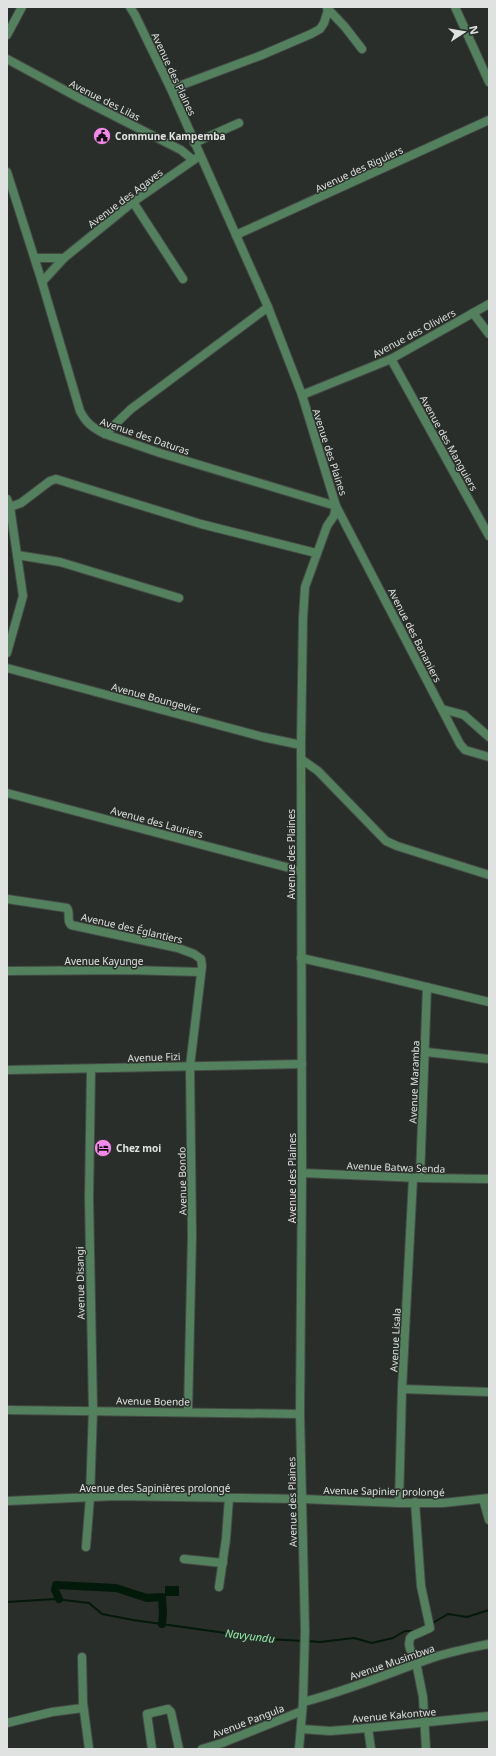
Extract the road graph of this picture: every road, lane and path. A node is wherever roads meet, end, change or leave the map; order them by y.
1 (22, 7) edge
2 (130, 7) edge
3 (455, 7) edge
4 (327, 9) edge
5 (7, 35) edge
6 (362, 49) dead end
7 (7, 59) edge
8 (489, 82) edge
9 (171, 89) junction
10 (489, 120) edge
11 (239, 123) dead end
12 (194, 143) junction
13 (196, 158) junction
14 (7, 172) edge
15 (134, 202) junction
16 (236, 235) junction
17 (35, 258) junction
18 (64, 258) junction
19 (183, 279) dead end
20 (42, 282) junction
21 (489, 304) edge
22 (268, 307) junction
23 (473, 313) junction
24 (489, 334) edge
25 (391, 359) junction
26 (302, 395) junction
27 (105, 434) junction
28 (9, 503) edge
29 (336, 506) junction
30 (489, 536) edge
31 (316, 553) junction
32 (17, 555) junction
33 (179, 598) dead end
34 (7, 653) edge
35 (7, 668) edge
36 (442, 709) junction
37 (489, 737) edge
38 (300, 745) junction
39 (489, 757) edge
40 (301, 760) junction
41 (7, 793) edge
42 (301, 871) junction
43 (489, 874) edge
44 (7, 899) edge
45 (194, 954) joint
46 (301, 958) junction
47 (7, 971) edge
48 (200, 972) junction
49 (427, 987) junction
50 (489, 1002) edge
51 (426, 1052) junction
52 (489, 1059) edge
53 (302, 1064) junction
54 (190, 1066) junction
55 (91, 1069) junction
56 (7, 1070) edge
57 (302, 1173) junction
58 (417, 1178) junction
59 (489, 1179) edge
60 (402, 1389) junction
61 (489, 1392) edge
62 (7, 1410) edge
63 (93, 1410) junction
64 (188, 1412) junction
65 (300, 1414) junction
66 (90, 1497) junction
67 (229, 1498) junction
68 (486, 1498) edge
69 (303, 1499) junction
70 (7, 1501) edge
71 (415, 1502) junction
72 (399, 1503) junction
73 (489, 1520) edge
74 (86, 1547) dead end
75 (184, 1559) dead end
76 (223, 1563) junction
77 (220, 1587) dead end
78 (489, 1644) edge
79 (82, 1657) dead end
80 (416, 1664) junction
81 (303, 1702) junction
82 (83, 1708) junction
83 (302, 1711) junction
84 (489, 1716) edge
85 (425, 1722) junction
86 (7, 1723) edge
87 (368, 1728) junction
88 (301, 1729) junction
89 (89, 1749) edge
90 (152, 1749) edge
91 (179, 1749) edge
92 (202, 1749) edge
93 (299, 1749) edge
94 (371, 1749) edge
95 (426, 1749) edge

1 - 5 street
2 - 9 street, Avenue des Plaines
3 - 8 street
4 - 6 street
4 - 9 street
7 - 13 street, Avenue des Lilas
9 - 12 street, Avenue des Plaines
10 - 16 street, Avenue des Riguiers
11 - 12 street
12 - 13 street, Avenue des Plaines
13 - 15 street, Avenue des Agaves
13 - 16 street, Avenue des Plaines
14 - 17 street, Avenue des Daturas
15 - 18 street, Avenue des Agaves
15 - 19 street
16 - 22 street, Avenue des Plaines
17 - 18 street
17 - 20 street, Avenue des Daturas
18 - 20 street, Avenue des Agaves
20 - 27 street, Avenue des Daturas
21 - 23 street, Avenue des Oliviers
22 - 26 street, Avenue des Plaines
22 - 27 street
23 - 24 street
23 - 25 street, Avenue des Oliviers
25 - 26 street, Avenue des Oliviers
25 - 30 street, Avenue des Manguiers
26 - 29 street, Avenue des Plaines
27 - 29 street, Avenue des Daturas
28 - 31 street
28 - 32 street
29 - 31 street, Avenue des Plaines
29 - 36 street, Avenue des Bananiers
31 - 38 street, Avenue des Plaines
32 - 33 street
32 - 34 street
35 - 38 street, Avenue Boungevier
36 - 37 street
36 - 39 street, Avenue des Bananiers
38 - 40 street, Avenue des Plaines
40 - 42 street, Avenue des Plaines
40 - 43 street
41 - 42 street, Avenue des Lauriers
42 - 46 street, Avenue des Plaines
44 - 45 street, Avenue des Églantiers
45 - 48 street, Avenue Bondo
46 - 49 street
46 - 53 street, Avenue des Plaines
47 - 48 street, Avenue Kayunge
48 - 54 street, Avenue Bondo
49 - 50 street
49 - 51 street, Avenue Maramba
51 - 52 street
51 - 58 street, Avenue Maramba
53 - 54 street, Avenue Fizi
53 - 57 street, Avenue des Plaines
54 - 55 street, Avenue Fizi
54 - 64 street, Avenue Bondo
55 - 56 street, Avenue Fizi
55 - 63 street, Avenue Disangi
57 - 58 street, Avenue Batwa Senda
57 - 65 street, Avenue des Plaines
58 - 59 street, Avenue Batwa Senda
58 - 60 street, Avenue Lisala
60 - 61 street
60 - 72 street, Avenue Lisala
62 - 63 street, Avenue Boende
63 - 64 street, Avenue Boende
63 - 66 street, Avenue Disangi
64 - 65 street, Avenue Boende
65 - 69 street, Avenue des Plaines
66 - 67 street, Avenue des Sapinières prolongé
66 - 70 street, Avenue des Sapinières prolongé
66 - 74 street, Avenue Disangi
67 - 69 street, Avenue des Sapinières prolongé
67 - 76 street
68 - 71 street, Avenue Sapinier prolongé
68 - 73 street
69 - 72 street, Avenue Sapinier prolongé
69 - 81 street, Avenue des Plaines
71 - 72 street, Avenue Sapinier prolongé
71 - 80 street
75 - 76 street
76 - 77 street
78 - 80 street, Avenue Musimbwa
79 - 82 street
80 - 81 street, Avenue Musimbwa
80 - 85 street
81 - 83 street, Avenue des Plaines
82 - 86 street
82 - 89 street
83 - 88 street, Avenue des Plaines
83 - 92 street, Avenue Pangula
84 - 85 street, Avenue Kakontwe
85 - 87 street, Avenue Kakontwe
85 - 95 street
87 - 88 street, Avenue Kakontwe
87 - 94 street
88 - 93 street, Avenue des Plaines
90 - 91 street

